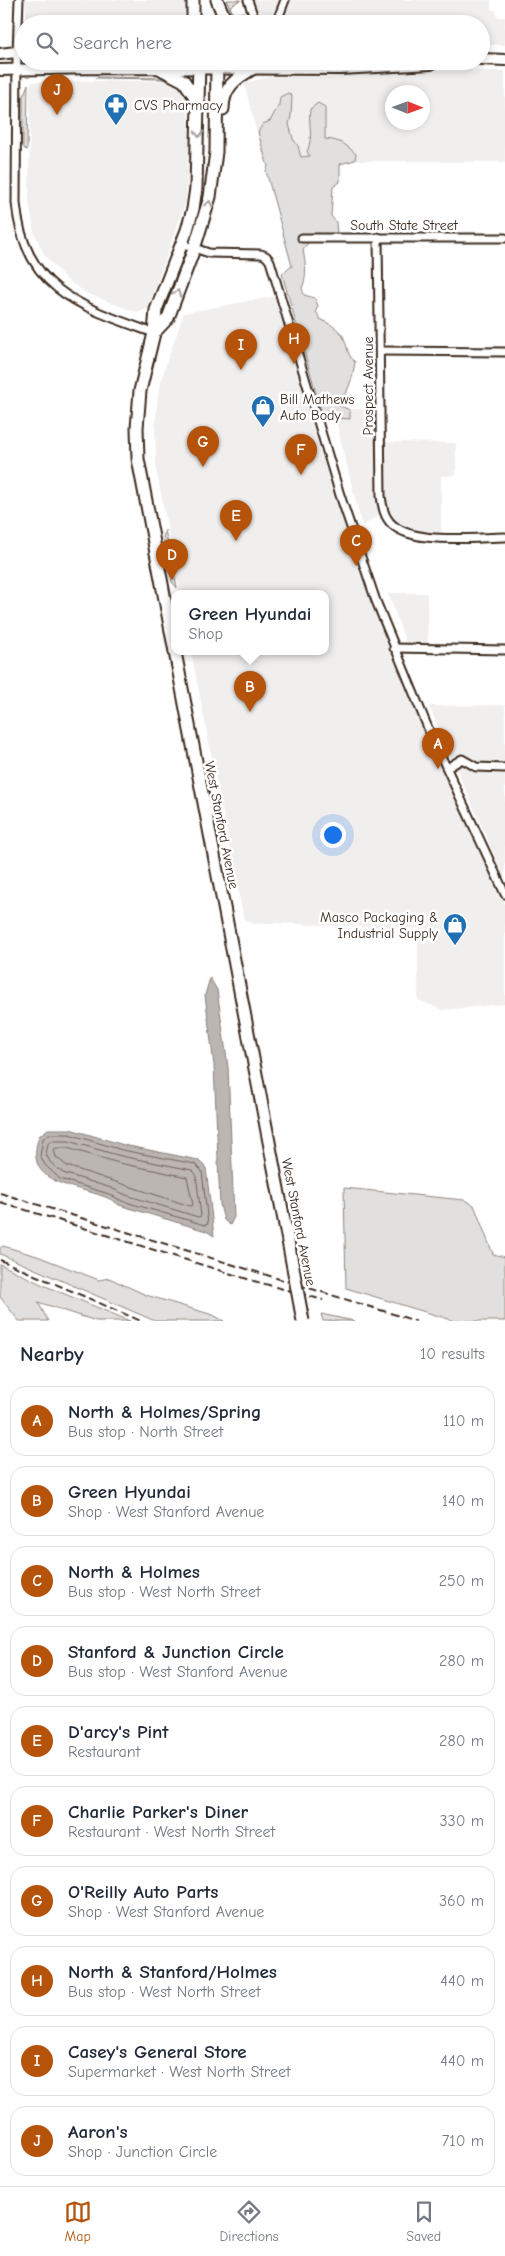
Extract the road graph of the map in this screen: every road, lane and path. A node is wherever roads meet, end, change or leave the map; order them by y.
1 (19, 0) edge
2 (193, 0) edge
3 (198, 0) edge
4 (217, 0) edge
5 (248, 0) edge
6 (285, 0) edge
7 (19, 15) edge
8 (193, 15) edge
9 (199, 15) edge
10 (217, 15) edge
11 (223, 15) edge
12 (252, 15) dead end
13 (279, 15) edge
14 (15, 52) edge
15 (0, 54) edge
16 (490, 59) edge
17 (505, 60) edge
18 (15, 69) edge
19 (0, 70) edge
20 (16, 70) edge
21 (163, 70) edge
22 (199, 70) edge
23 (217, 70) edge
24 (250, 70) edge
25 (199, 103) junction
26 (216, 152) junction
27 (378, 237) junction
28 (302, 238) dead end
29 (505, 238) edge
30 (182, 244) junction
31 (194, 249) junction
32 (154, 333) junction
33 (380, 351) junction
34 (505, 352) edge
35 (505, 537) edge
36 (171, 636) edge
37 (394, 648) junction
38 (505, 650) edge
39 (175, 655) edge
40 (447, 768) junction
41 (505, 768) edge
42 (505, 894) edge
43 (303, 1321) edge

1 - 7 street
2 - 8 main road
3 - 9 main road
4 - 10 main road
4 - 11 main road
5 - 12 street
6 - 13 street
14 - 15 main road
16 - 17 main road
18 - 19 main road
20 - 32 street
21 - 25 main road
22 - 25 main road, West Stanford Avenue
23 - 26 main road, West Stanford Avenue
24 - 26 main road
25 -> 30 main road, West Stanford Avenue
31 -> 26 main road, West Stanford Avenue
27 - 28 street, South State Street
27 - 29 street, South State Street
27 - 33 street, Prospect Avenue
30 - 31 street
30 - 32 main road, West Stanford Avenue
32 -> 31 main road, West Stanford Avenue
31 - 37 street
32 - 36 main road, West Stanford Avenue, bridge
33 - 34 street
33 - 35 street, Prospect Avenue
37 - 38 street
37 - 40 street
39 - 43 main road, West Stanford Avenue, bridge
40 - 41 street
40 - 42 street

